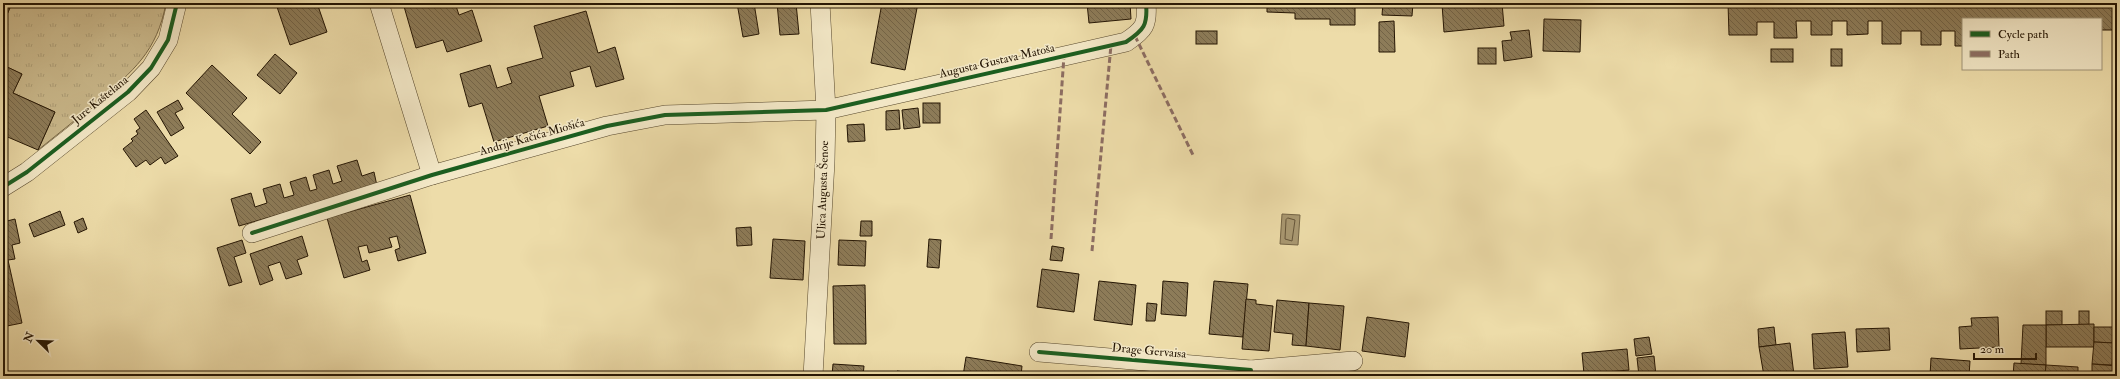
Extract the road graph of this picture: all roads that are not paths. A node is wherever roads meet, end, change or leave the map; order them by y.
1 (177, 3) edge
2 (379, 3) edge
3 (820, 3) edge
4 (1146, 3) edge
5 (826, 110) junction
6 (432, 175) junction
7 (3, 187) edge
8 (252, 233) dead end
9 (1039, 352) dead end
10 (1353, 362) dead end
11 (1250, 373) edge
12 (813, 376) edge

1 - 7 street, Jure Kaštelana
2 - 6 street
3 - 5 street, Ulica Augusta Šenoe
4 - 5 street, Augusta Gustava Matoša
5 - 6 street, Andrije Kačića Miošića
5 - 12 street, Ulica Augusta Šenoe
6 - 8 street, Andrije Kačića Miošića
9 - 11 street, Drage Gervaisa
10 - 11 street, Drage Gervaisa

